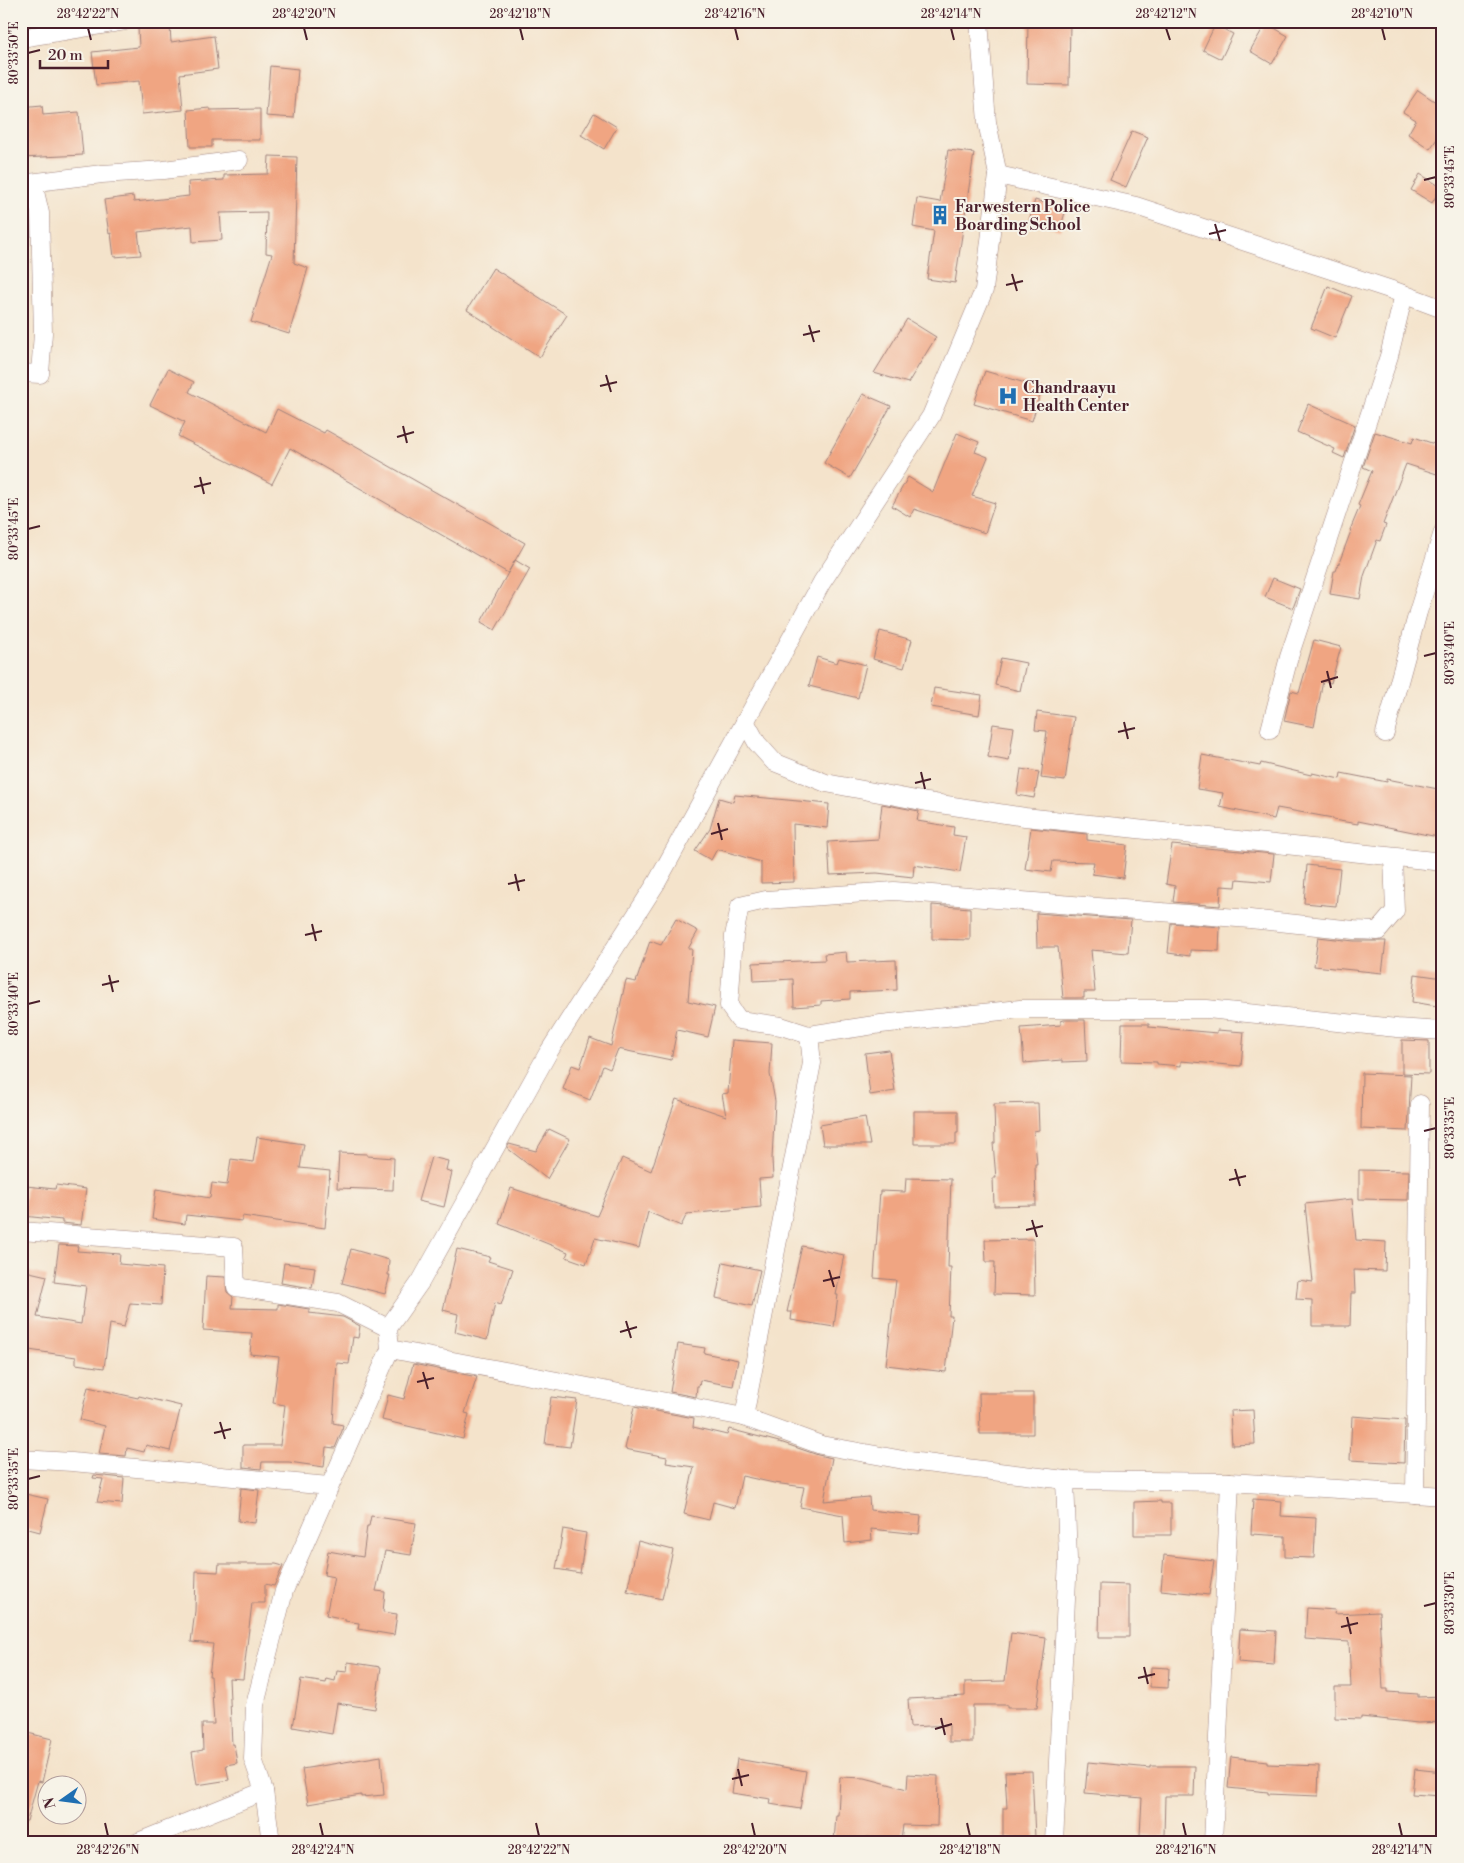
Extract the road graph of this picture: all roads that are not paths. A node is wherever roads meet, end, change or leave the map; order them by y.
1 (125, 21) edge
2 (979, 21) edge
3 (21, 38) edge
4 (239, 160) dead end
5 (998, 175) junction
6 (27, 184) edge
7 (1404, 294) junction
8 (1443, 309) edge
9 (21, 373) edge
10 (1443, 532) edge
11 (745, 721) junction
12 (1270, 730) dead end
13 (1386, 733) dead end
14 (1393, 857) junction
15 (1443, 862) edge
16 (1443, 1031) edge
17 (809, 1035) junction
18 (1420, 1104) dead end
19 (21, 1231) edge
20 (388, 1328) junction
21 (390, 1349) junction
22 (744, 1417) junction
23 (21, 1459) edge
24 (1065, 1480) junction
25 (1230, 1482) junction
26 (329, 1486) junction
27 (1414, 1494) junction
28 (1443, 1496) edge
29 (264, 1790) junction
30 (138, 1842) edge
31 (271, 1842) edge
32 (1054, 1842) edge
33 (1213, 1842) edge

1 - 3 street
2 - 5 street
4 - 6 street
5 - 7 street
5 - 11 street
6 - 9 street
7 - 8 street
7 - 12 street
10 - 13 street
11 - 14 street
11 - 20 street
14 - 15 street
14 - 17 street
16 - 17 street
17 - 22 street
18 - 27 street
19 - 20 street
20 - 21 street
21 - 22 street
21 - 26 street
22 - 24 street
23 - 26 street
24 - 25 street
24 - 32 street
25 - 27 street
25 - 33 street
26 - 29 street
27 - 28 street
29 - 30 street
29 - 31 street

